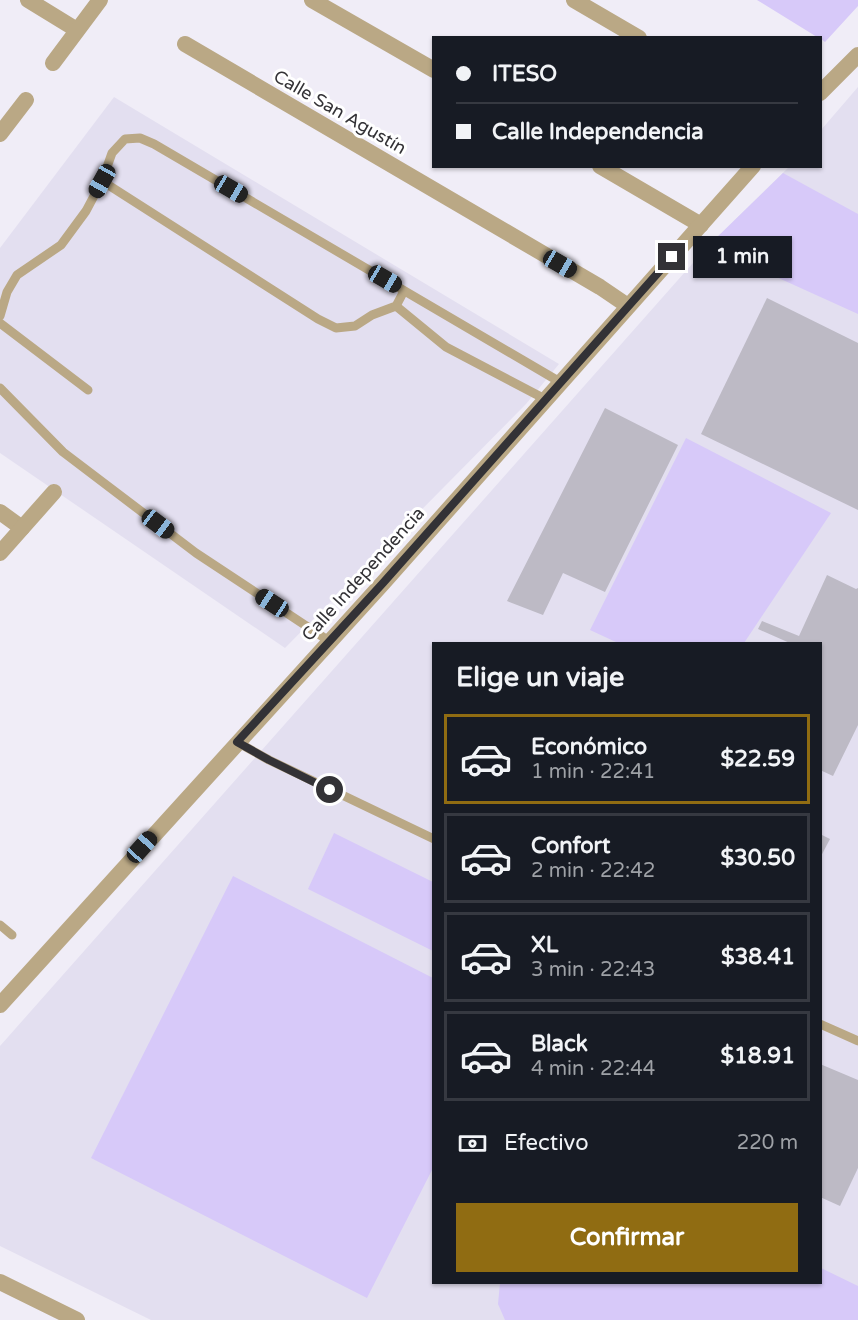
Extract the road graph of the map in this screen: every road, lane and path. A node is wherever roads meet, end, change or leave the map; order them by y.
1 (28, 0) edge
2 (100, 0) edge
3 (312, 0) edge
4 (574, 0) edge
5 (77, 30) junction
6 (636, 36) edge
7 (185, 44) dead end
8 (858, 55) edge
9 (53, 63) dead end
10 (432, 69) edge
11 (822, 91) edge
12 (26, 100) dead end
13 (0, 134) edge
14 (603, 168) edge
15 (751, 168) edge
16 (102, 181) junction
17 (701, 225) junction
18 (404, 291) junction
19 (396, 306) junction
20 (628, 306) junction
21 (0, 316) edge
22 (0, 323) edge
23 (560, 382) junction
24 (0, 388) edge
25 (88, 390) dead end
26 (545, 399) junction
27 (54, 492) dead end
28 (0, 512) edge
29 (22, 528) junction
30 (0, 553) edge
31 (329, 641) junction
32 (237, 742) junction
33 (432, 838) edge
34 (0, 925) edge
35 (12, 935) dead end
36 (0, 1005) edge
37 (822, 1025) edge
38 (858, 1041) edge
39 (0, 1282) edge
40 (77, 1320) edge

1 - 5 street
2 - 5 street
3 - 10 street
4 - 6 street
5 - 9 street
7 - 20 street, Calle San Agustín
8 - 11 street
12 - 13 street
14 - 17 street
15 - 17 street, Calle Independencia
16 - 18 lane
16 - 19 lane
16 - 21 lane
17 - 20 street, Calle Independencia
18 - 19 lane
18 - 23 lane
19 - 26 lane
20 - 23 street, Calle Independencia
22 - 25 lane
23 - 26 street, Calle Independencia
24 - 31 lane
26 - 31 street, Calle Independencia
27 - 29 street
28 - 29 street
29 - 30 street
31 - 32 street, Calle Independencia
32 - 33 lane
32 - 36 street, Calle Independencia
34 - 35 lane
37 - 38 lane
39 - 40 street

